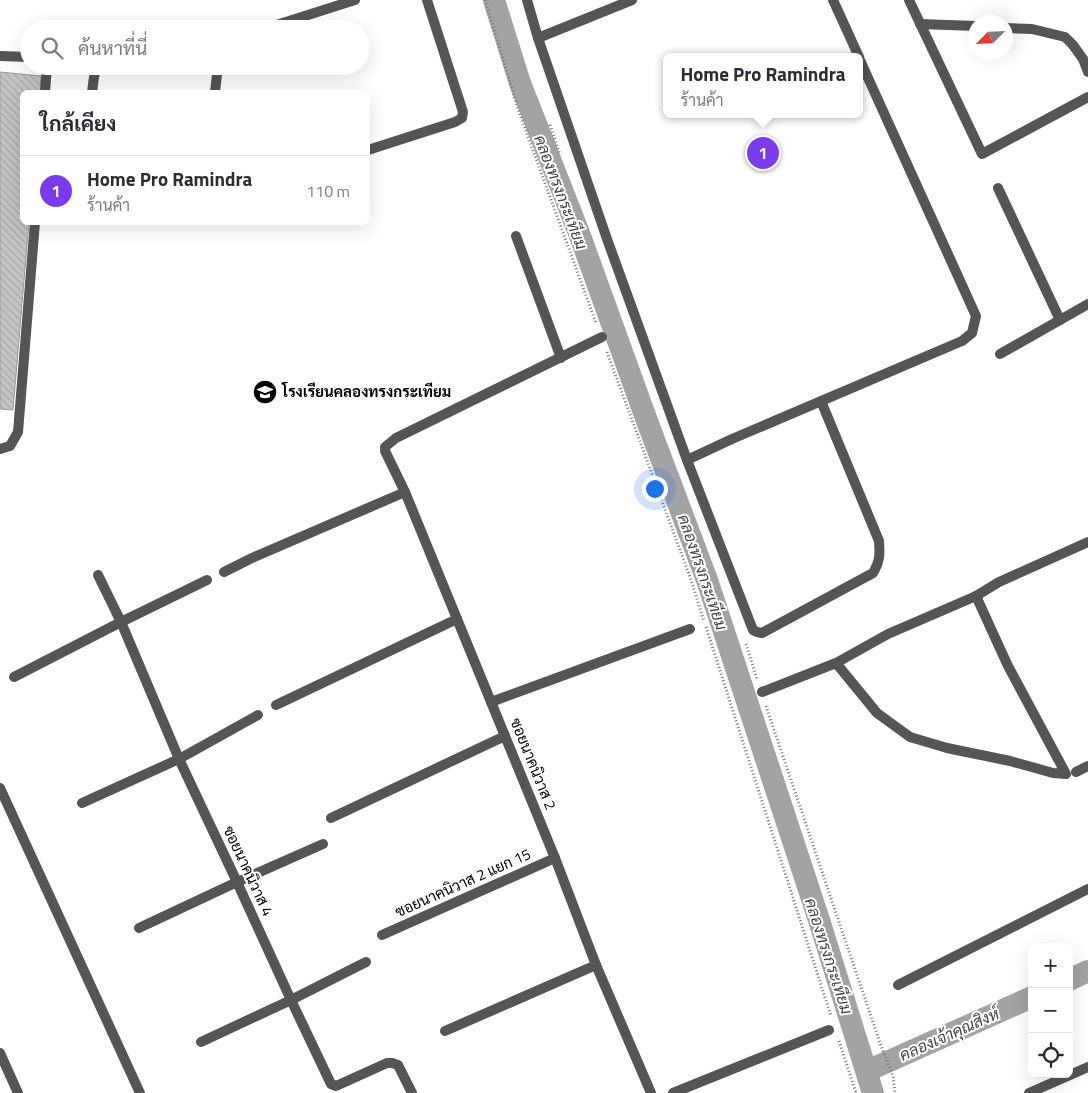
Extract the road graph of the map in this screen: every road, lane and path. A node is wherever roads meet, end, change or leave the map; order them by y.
1 (356, 0) edge
2 (428, 0) edge
3 (485, 0) edge
4 (528, 0) edge
5 (833, 0) edge
6 (909, 0) edge
7 (629, 1) edge
8 (293, 20) edge
9 (920, 24) junction
10 (968, 26) edge
11 (1013, 28) edge
12 (538, 38) junction
13 (857, 53) edge
14 (0, 56) edge
15 (20, 57) edge
16 (863, 66) edge
17 (1088, 72) edge
18 (46, 75) edge
19 (95, 75) edge
20 (217, 75) edge
21 (45, 90) edge
22 (92, 90) edge
23 (215, 90) edge
24 (1088, 97) edge
25 (370, 149) edge
26 (998, 188) dead end
27 (35, 225) edge
28 (516, 236) dead end
29 (1088, 304) edge
30 (1060, 320) junction
31 (602, 337) junction
32 (1000, 354) dead end
33 (561, 358) junction
34 (821, 401) junction
35 (0, 449) edge
36 (687, 460) junction
37 (405, 492) junction
38 (1088, 542) edge
39 (224, 572) dead end
40 (98, 575) dead end
41 (207, 580) dead end
42 (976, 596) junction
43 (457, 619) junction
44 (121, 622) junction
45 (690, 629) dead end
46 (836, 663) junction
47 (14, 677) dead end
48 (762, 692) dead end
49 (491, 702) junction
50 (276, 705) dead end
51 (258, 715) dead end
52 (505, 736) junction
53 (179, 759) junction
54 (1088, 766) edge
55 (1076, 772) dead end
56 (0, 788) edge
57 (82, 803) dead end
58 (331, 818) dead end
59 (323, 844) dead end
60 (555, 858) junction
61 (237, 882) junction
62 (1088, 889) edge
63 (139, 928) dead end
64 (382, 935) dead end
65 (366, 962) dead end
66 (596, 965) junction
67 (898, 985) dead end
68 (291, 1000) junction
69 (832, 1018) dead end
70 (829, 1030) dead end
71 (445, 1031) dead end
72 (838, 1037) dead end
73 (201, 1042) dead end
74 (880, 1043) dead end
75 (0, 1054) edge
76 (1088, 1067) edge
77 (18, 1093) edge
78 (140, 1093) edge
79 (412, 1093) edge
80 (651, 1093) edge
81 (673, 1093) edge
82 (856, 1093) edge
83 (895, 1093) edge
84 (1029, 1093) edge

1 - 8 street
2 - 25 street
3 - 31 path
4 - 12 street
5 - 13 street
6 - 9 street
7 - 12 street
9 - 10 street
9 - 24 street
11 - 17 street
12 - 36 street
14 - 15 street
16 - 34 street
18 - 21 street
19 - 22 street
20 - 23 street
26 - 30 street
27 - 35 street
28 - 33 street
29 - 30 street
30 - 32 street
31 - 33 street
31 - 69 path
33 - 37 street, ซอยนาคนิวาส 2
34 - 36 street
34 - 36 street
37 - 39 street
37 - 43 street, ซอยนาคนิวาส 2
38 - 42 street
40 - 44 street, ซอยนาคนิวาส 4
41 - 44 street
42 - 46 street
42 - 46 street
43 - 49 street, ซอยนาคนิวาส 2
43 - 50 street
44 - 47 street
44 - 53 street, ซอยนาคนิวาส 4
45 - 49 street
46 - 48 street
49 - 52 street, ซอยนาคนิวาส 2
51 - 53 street
52 - 58 street
52 - 60 street, ซอยนาคนิวาส 2
53 - 57 street
53 - 61 street, ซอยนาคนิวาส 4
54 - 55 street
56 - 78 street
59 - 61 street
60 - 64 street, ซอยนาคนิวาส 2 แยก 15
60 - 66 street, ซอยนาคนิวาส 2
61 - 63 street
61 - 68 street, ซอยนาคนิวาส 4
62 - 67 street
65 - 68 street
66 - 71 street
66 - 80 street, ซอยนาคนิวาส 2
68 - 73 street
68 - 79 street, ซอยนาคนิวาส 4
70 - 81 street
72 - 82 path
74 - 83 path
75 - 77 street
76 - 84 street

